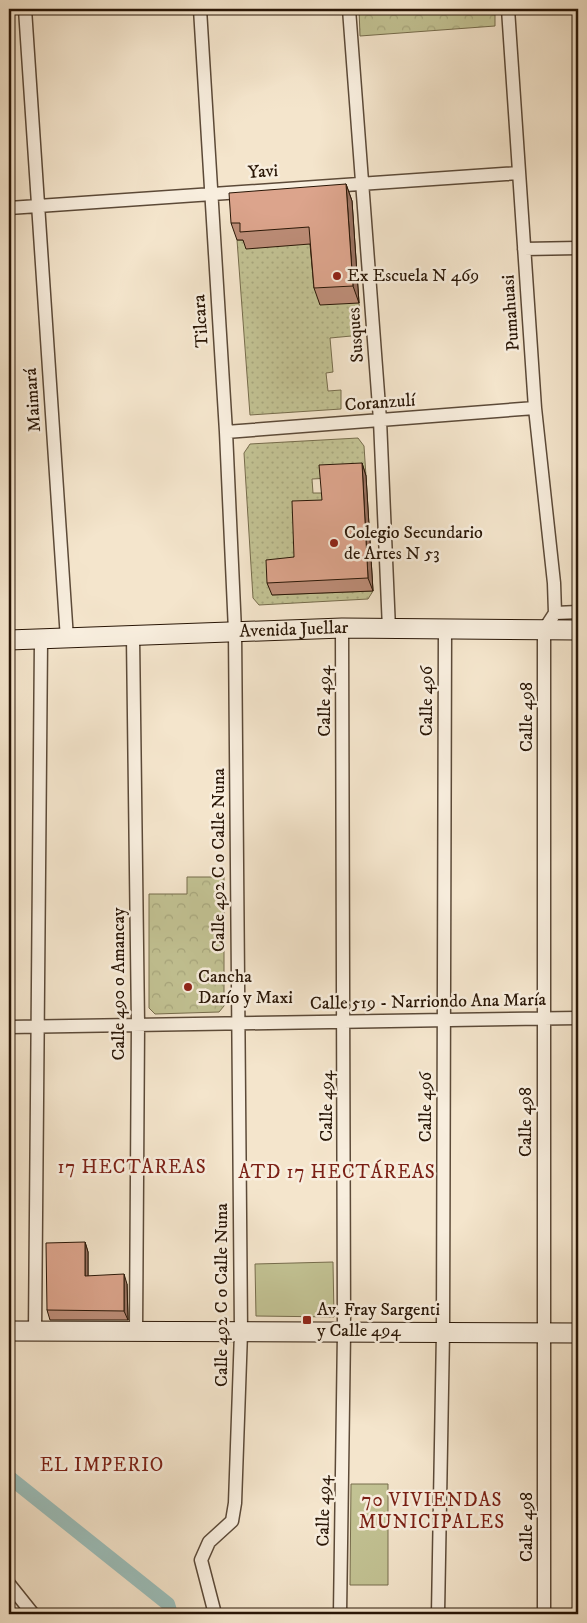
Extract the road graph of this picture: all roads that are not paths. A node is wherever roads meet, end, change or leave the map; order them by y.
1 (25, 9) edge
2 (200, 9) edge
3 (349, 9) edge
4 (508, 9) edge
5 (519, 173) junction
6 (362, 183) junction
7 (210, 193) junction
8 (37, 205) junction
9 (9, 208) edge
10 (578, 248) edge
11 (524, 249) junction
12 (535, 408) junction
13 (380, 420) junction
14 (226, 432) junction
15 (578, 612) edge
16 (555, 613) junction
17 (342, 628) junction
18 (389, 629) junction
19 (445, 629) junction
20 (544, 630) junction
21 (578, 630) edge
22 (235, 631) junction
23 (133, 637) junction
24 (68, 639) junction
25 (9, 640) edge
26 (41, 640) junction
27 (543, 1018) junction
28 (578, 1018) edge
29 (443, 1021) junction
30 (238, 1022) junction
31 (345, 1022) junction
32 (138, 1024) junction
33 (38, 1027) junction
34 (9, 1028) edge
35 (9, 1331) edge
36 (36, 1331) junction
37 (136, 1331) junction
38 (241, 1332) junction
39 (344, 1332) junction
40 (443, 1332) junction
41 (545, 1333) junction
42 (578, 1333) edge
43 (9, 1584) edge
44 (33, 1614) edge
45 (215, 1614) edge
46 (340, 1614) edge
47 (438, 1614) edge
48 (544, 1614) edge

1 - 8 street, Maimará
2 - 7 street, Tilcara
3 - 6 street, Susques
4 - 5 street, Pumahuasi
5 - 6 street, Yavi
5 - 11 street, Pumahuasi
6 - 7 street, Yavi
6 - 13 street, Susques
7 - 8 street, Yavi
7 - 14 street, Tilcara
8 - 9 street, Yavi
8 - 24 street, Maimará
10 - 11 street
11 - 12 street, Pumahuasi
12 - 13 street, Coranzulí
12 - 16 street, Pumahuasi
13 - 14 street, Coranzulí
13 - 18 street, Susques
14 - 22 street, Tilcara
15 - 16 street
16 - 20 street
17 - 18 street, Avenida Juellar
17 - 22 street, Avenida Juellar
17 - 31 street, Calle 494
18 - 19 street, Avenida Juellar
19 - 20 street, Avenida Juellar
19 - 29 street, Calle 496
20 - 21 street, Avenida Juellar
20 - 27 street, Calle 498
22 - 23 street, Avenida Juellar
22 - 30 street, Calle 492 C o Calle Nuna
23 - 24 street, Avenida Juellar
23 - 32 street, Calle 490 o Amancay
24 - 26 street, Avenida Juellar
25 - 26 street, Avenida Juellar
26 - 33 street
27 - 28 street, Calle 519 - Narriondo Ana María
27 - 29 street, Calle 519 - Narriondo Ana María
27 - 41 street, Calle 498
29 - 31 street, Calle 519 - Narriondo Ana María
29 - 40 street, Calle 496
30 - 31 street, Calle 519 - Narriondo Ana María
30 - 32 street, Calle 519 - Narriondo Ana María
30 - 38 street, Calle 492 C o Calle Nuna
31 - 39 street, Calle 494
32 - 33 street, Calle 519 - Narriondo Ana María
32 - 37 street, Calle 490 o Amancay
33 - 34 street, Calle 519 - Narriondo Ana María
33 - 36 street
35 - 36 street
36 - 37 street
37 - 38 street
38 - 39 street
38 - 45 street, Calle 492 C o Calle Nuna
39 - 40 street
39 - 46 street, Calle 494
40 - 41 street
40 - 47 street, Calle 496
41 - 42 street
41 - 48 street, Calle 498
43 - 44 street

